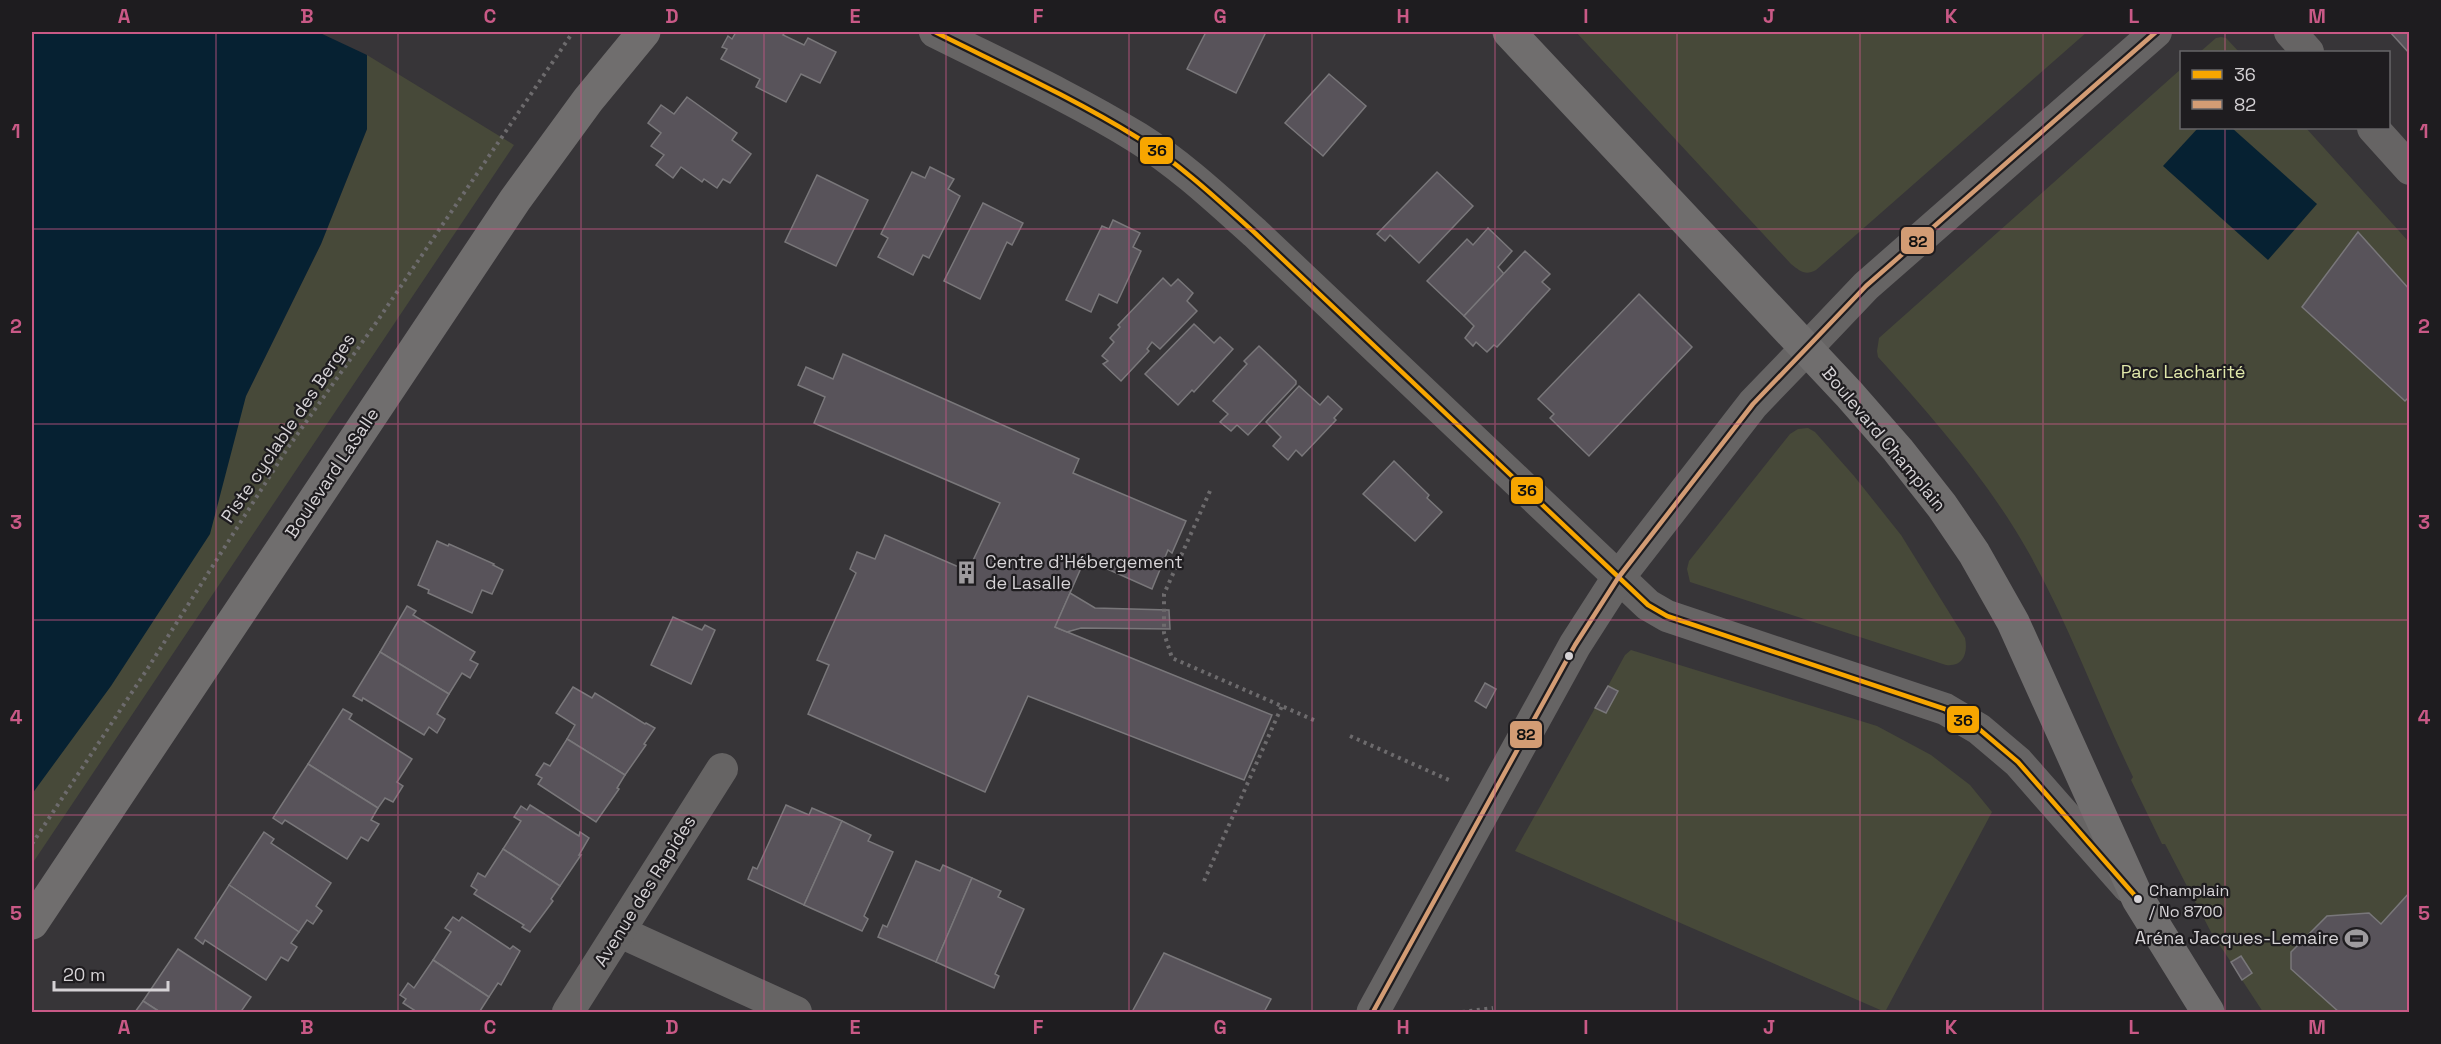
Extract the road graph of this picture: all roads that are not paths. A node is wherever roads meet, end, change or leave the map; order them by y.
1 (644, 32) edge
2 (935, 32) edge
3 (1509, 32) edge
4 (2156, 32) edge
5 (2290, 32) edge
6 (2307, 51) edge
7 (2374, 129) edge
8 (2409, 170) edge
9 (1806, 349) junction
10 (1618, 578) junction
11 (722, 769) dead end
12 (2138, 899) junction
13 (32, 923) edge
14 (620, 932) junction
15 (568, 1012) edge
16 (796, 1012) edge
17 (1373, 1012) edge
18 (2208, 1012) edge

1 - 13 main road, Boulevard LaSalle
2 - 10 street
3 - 9 main road, Boulevard Champlain
4 - 9 street
5 - 6 street
7 - 8 street
9 - 10 street
9 - 12 main road, Boulevard Champlain
10 - 12 street
10 - 17 street
11 - 14 street, Avenue des Rapides
12 - 18 main road, Boulevard Champlain
14 - 15 street, Avenue des Rapides
14 - 16 street

